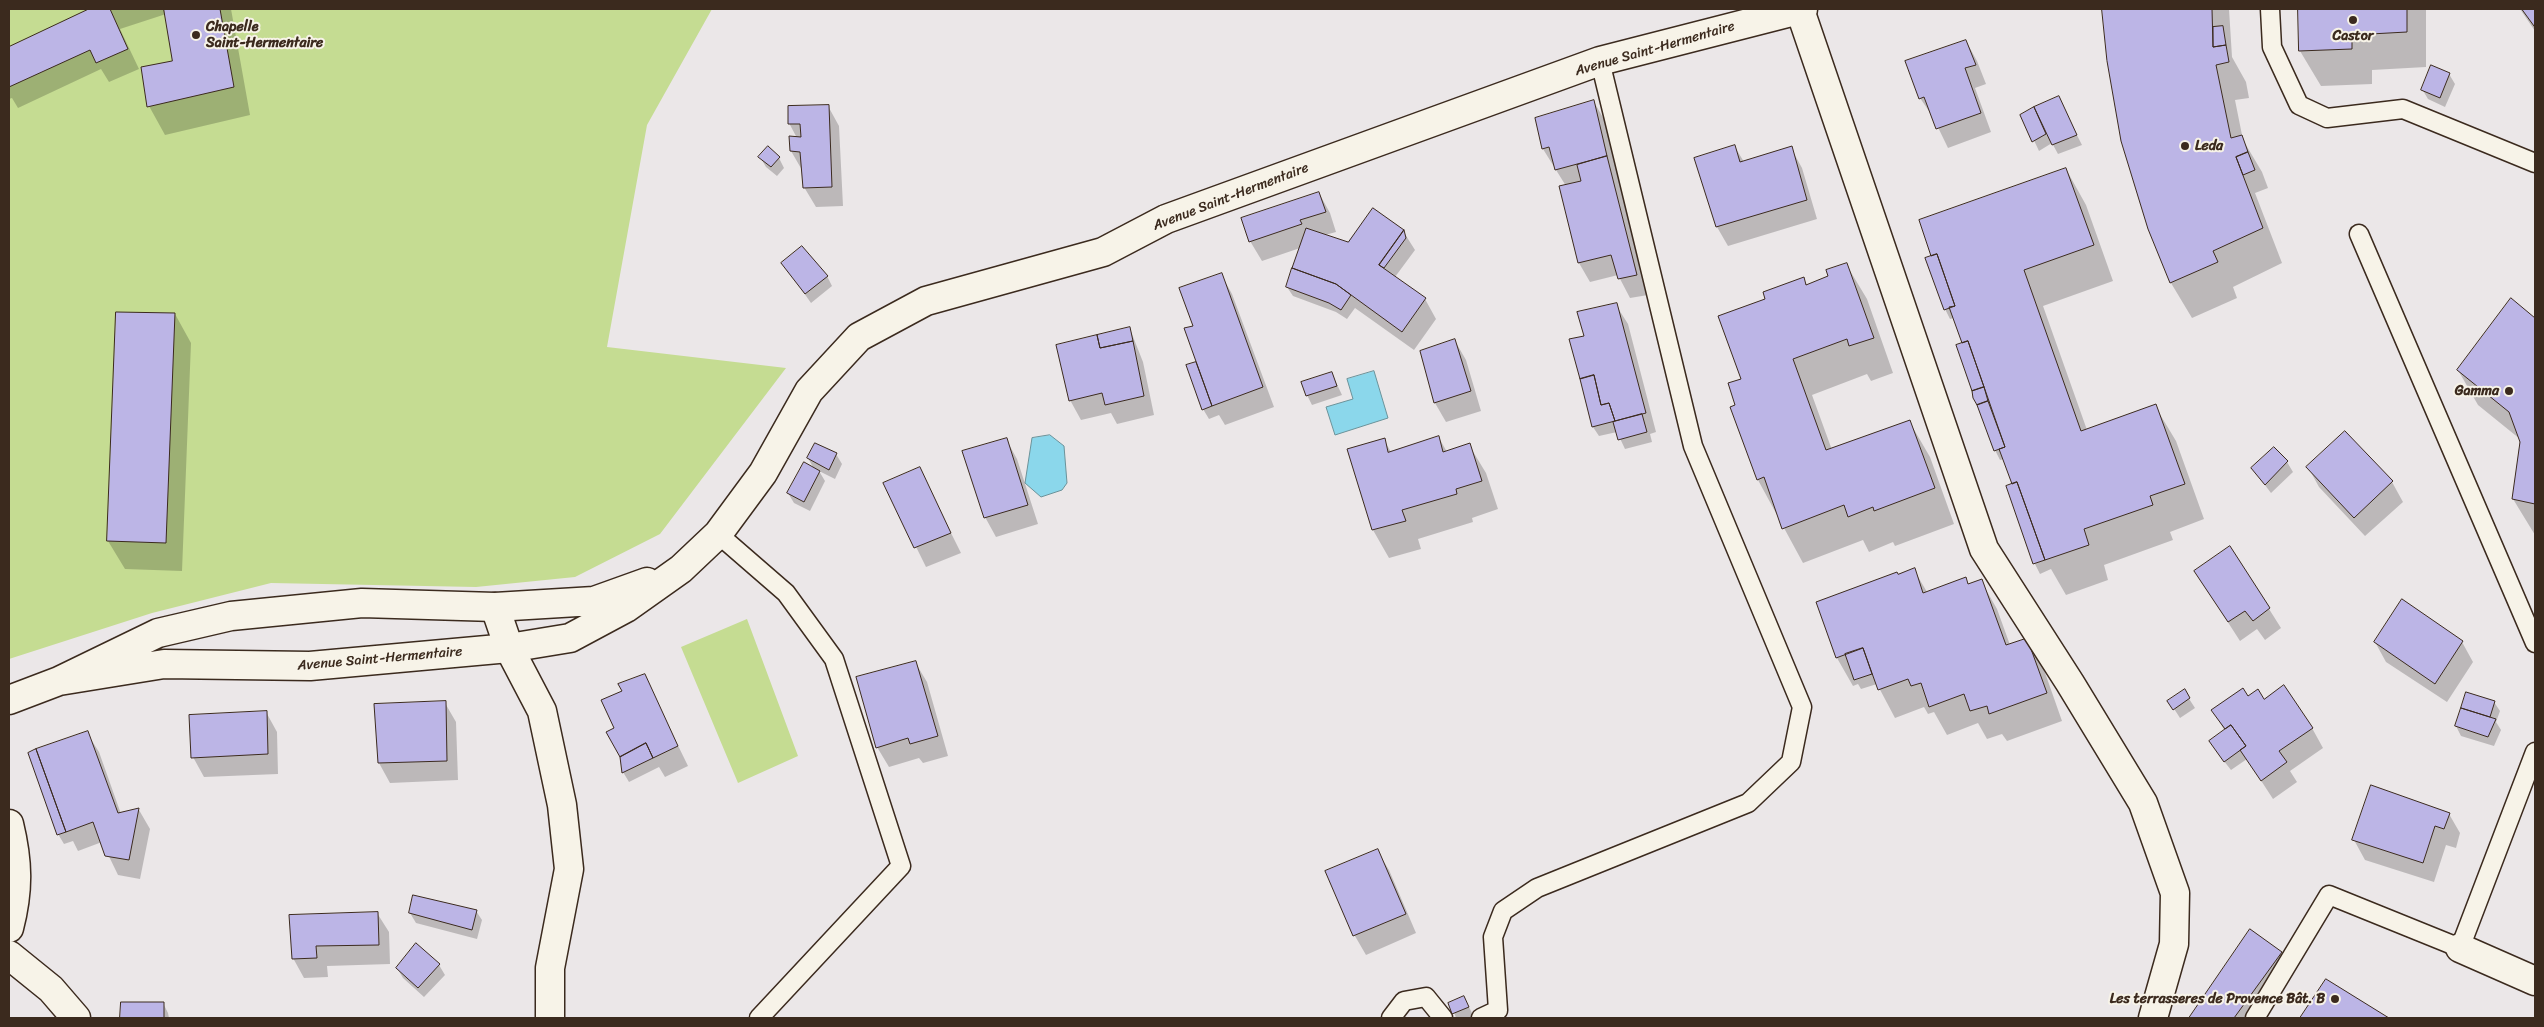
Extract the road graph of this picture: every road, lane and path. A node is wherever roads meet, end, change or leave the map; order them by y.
1 (1802, 9) edge
2 (2270, 9) edge
3 (1600, 61) junction
4 (2535, 163) edge
5 (2358, 234) dead end
6 (718, 534) junction
7 (681, 569) junction
8 (495, 607) junction
9 (2535, 643) edge
10 (509, 648) junction
11 (59, 681) junction
12 (9, 700) edge
13 (2535, 752) edge
14 (9, 824) edge
15 (9, 928) edge
16 (2460, 948) junction
17 (9, 955) edge
18 (2535, 981) edge
19 (1499, 1014) edge
20 (76, 1018) edge
21 (550, 1018) edge
22 (759, 1018) edge
23 (1391, 1018) edge
24 (1443, 1018) edge
25 (1481, 1018) edge
26 (2153, 1018) edge
27 (2255, 1018) edge

1 - 3 street, Avenue Saint-Hermentaire
1 - 26 street
2 - 4 lane
3 - 6 street, Avenue Saint-Hermentaire
3 - 19 lane
5 - 9 lane
6 - 7 street, Avenue Saint-Hermentaire
6 - 22 lane
7 - 8 street, Avenue Saint-Hermentaire
7 - 10 street, Avenue Saint-Hermentaire
8 - 10 street
8 - 11 street, Avenue Saint-Hermentaire
10 - 11 street, Avenue Saint-Hermentaire
10 - 21 street
11 - 12 street, Avenue Saint-Hermentaire
13 - 16 lane
14 - 15 street
16 - 18 street
16 - 27 lane
17 - 20 street
19 - 25 lane
23 - 24 lane

